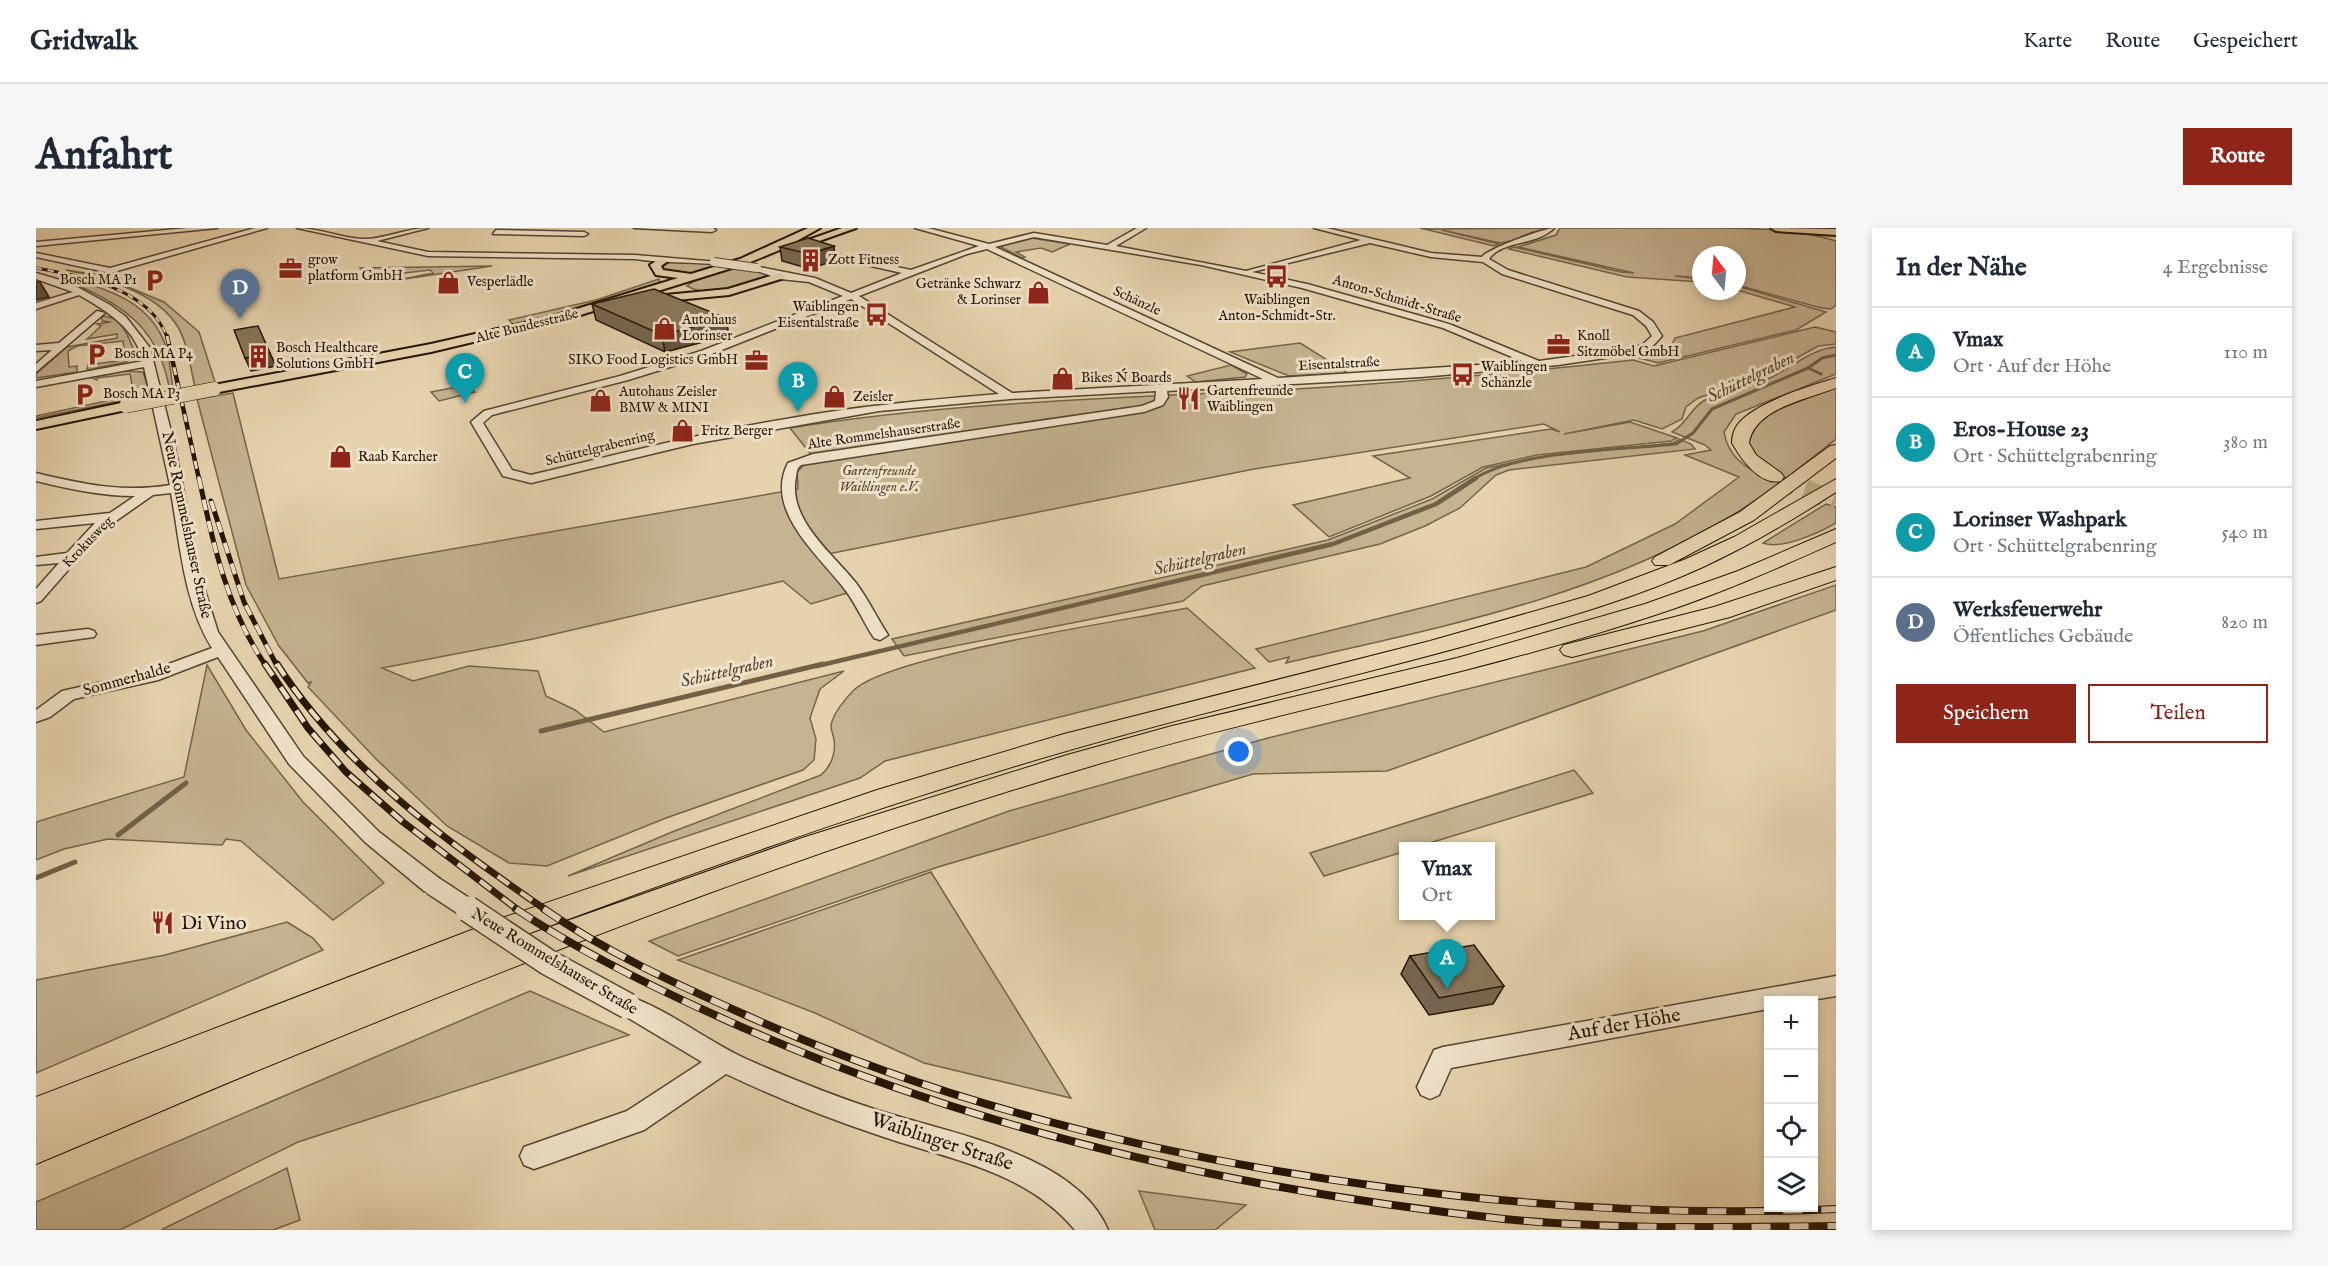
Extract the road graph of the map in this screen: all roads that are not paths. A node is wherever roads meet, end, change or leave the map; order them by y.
1 (213, 228) edge
2 (263, 228) edge
3 (301, 228) edge
4 (346, 228) edge
5 (424, 228) edge
6 (592, 228) edge
7 (638, 228) edge
8 (815, 228) edge
9 (841, 228) edge
10 (851, 228) edge
11 (919, 228) edge
12 (1045, 228) edge
13 (1318, 228) edge
14 (1550, 228) edge
15 (1776, 228) edge
16 (712, 229) edge
17 (1797, 229) edge
18 (500, 230) edge
19 (1139, 230) edge
20 (1836, 232) edge
21 (322, 233) junction
22 (584, 234) junction
23 (1034, 235) junction
24 (487, 237) dead end
25 (709, 240) dead end
26 (1370, 241) junction
27 (362, 243) junction
28 (480, 243) dead end
29 (36, 244) edge
30 (985, 245) junction
31 (1108, 247) junction
32 (36, 255) edge
33 (466, 255) junction
34 (559, 255) junction
35 (838, 256) dead end
36 (1485, 260) junction
37 (663, 261) junction
38 (755, 262) junction
39 (1245, 272) junction
40 (913, 273) junction
41 (699, 275) junction
42 (780, 276) junction
43 (39, 278) edge
44 (667, 280) junction
45 (685, 280) junction
46 (81, 292) junction
47 (729, 292) junction
48 (852, 296) junction
49 (36, 306) edge
50 (585, 311) junction
51 (100, 314) dead end
52 (63, 346) junction
53 (36, 348) edge
54 (150, 363) junction
55 (1538, 364) junction
56 (36, 369) edge
57 (1277, 382) junction
58 (1836, 383) edge
59 (36, 384) edge
60 (1161, 389) junction
61 (1010, 396) junction
62 (41, 423) edge
63 (1836, 450) edge
64 (36, 477) edge
65 (1775, 477) tunnel mouth
66 (1836, 483) edge
67 (176, 488) junction
68 (147, 494) junction
69 (110, 517) junction
70 (36, 525) edge
71 (1836, 535) edge
72 (71, 557) junction
73 (36, 561) edge
74 (1836, 573) edge
75 (36, 598) edge
76 (1517, 625) junction
77 (88, 634) dead end
78 (880, 635) dead end
79 (36, 640) edge
80 (221, 650) junction
81 (1476, 660) junction
82 (36, 716) edge
83 (1836, 986) edge
84 (725, 1060) junction
85 (1431, 1086) dead end
86 (839, 1108) joint
87 (36, 1115) edge
88 (36, 1145) edge
89 (534, 1156) dead end
90 (1094, 1230) edge

1 - 29 street
2 - 32 street
3 - 21 street
4 - 21 street
5 - 27 street
6 - 22 street
7 - 16 street
8 - 9 main road
8 - 38 main road, Alte Bundesstraße
10 - 38 main road
11 - 30 street, Schänzle
12 - 23 street, Anton-Schmidt-Straße
13 - 26 street
14 - 36 street
15 - 17 main road
16 - 25 street
17 - 20 main road
18 - 22 street
18 - 24 street
19 - 31 street
21 - 27 street
22 - 34 street
23 - 30 street, Anton-Schmidt-Straße
23 - 31 street, Anton-Schmidt-Straße
26 - 36 street
26 - 39 street, Anton-Schmidt-Straße
27 - 33 street
28 - 33 street
30 - 40 street, Anton-Schmidt-Straße
30 - 57 street, Schänzle
31 - 39 street, Anton-Schmidt-Straße
33 - 34 street
34 - 37 street
35 - 40 street
36 - 55 street, Eisentalstraße
37 - 38 street, bridge
37 - 44 main road
38 - 41 main road, Alte Bundesstraße
38 - 42 street
39 - 55 street, Anton-Schmidt-Straße
40 - 48 street, Anton-Schmidt-Straße
41 - 44 main road
41 - 45 main road, Alte Bundesstraße
42 - 47 main road
42 - 48 street
43 - 46 street, Neue Rommelshauser Straße
44 - 45 main road, Alte Bundesstraße
44 - 50 main road, Alte Bundesstraße
45 - 47 main road
46 - 49 street
46 - 54 street, Neue Rommelshauser Straße
47 - 50 main road
48 - 61 street
48 - 61 street, Schüttelgrabenring
50 - 62 main road, Alte Bundesstraße, bridge
51 - 52 street
52 - 53 street
52 - 56 street
54 - 59 street
54 - 67 street, Neue Rommelshauser Straße
55 - 57 street, Eisentalstraße
57 - 60 street, Eisentalstraße
58 - 65 highway
60 - 61 street, Eisentalstraße
60 - 78 street, Alte Rommelshauserstraße
63 - 76 highway
64 - 68 street
66 - 76 highway
67 - 68 street
67 - 80 street, Neue Rommelshauser Straße
68 - 69 street, Krokusweg
69 - 70 street
69 - 72 street, Krokusweg
71 - 81 highway
72 - 73 street
72 - 75 street, Krokusweg
74 - 81 highway
76 - 87 highway
77 - 79 street
80 - 82 street, Sommerhalde
80 - 84 street, Neue Rommelshauser Straße, bridge
81 - 88 highway
83 - 85 street, Auf der Höhe
84 - 86 street, Neue Rommelshauser Straße
84 - 89 street
86 - 90 street, Waiblinger Straße

